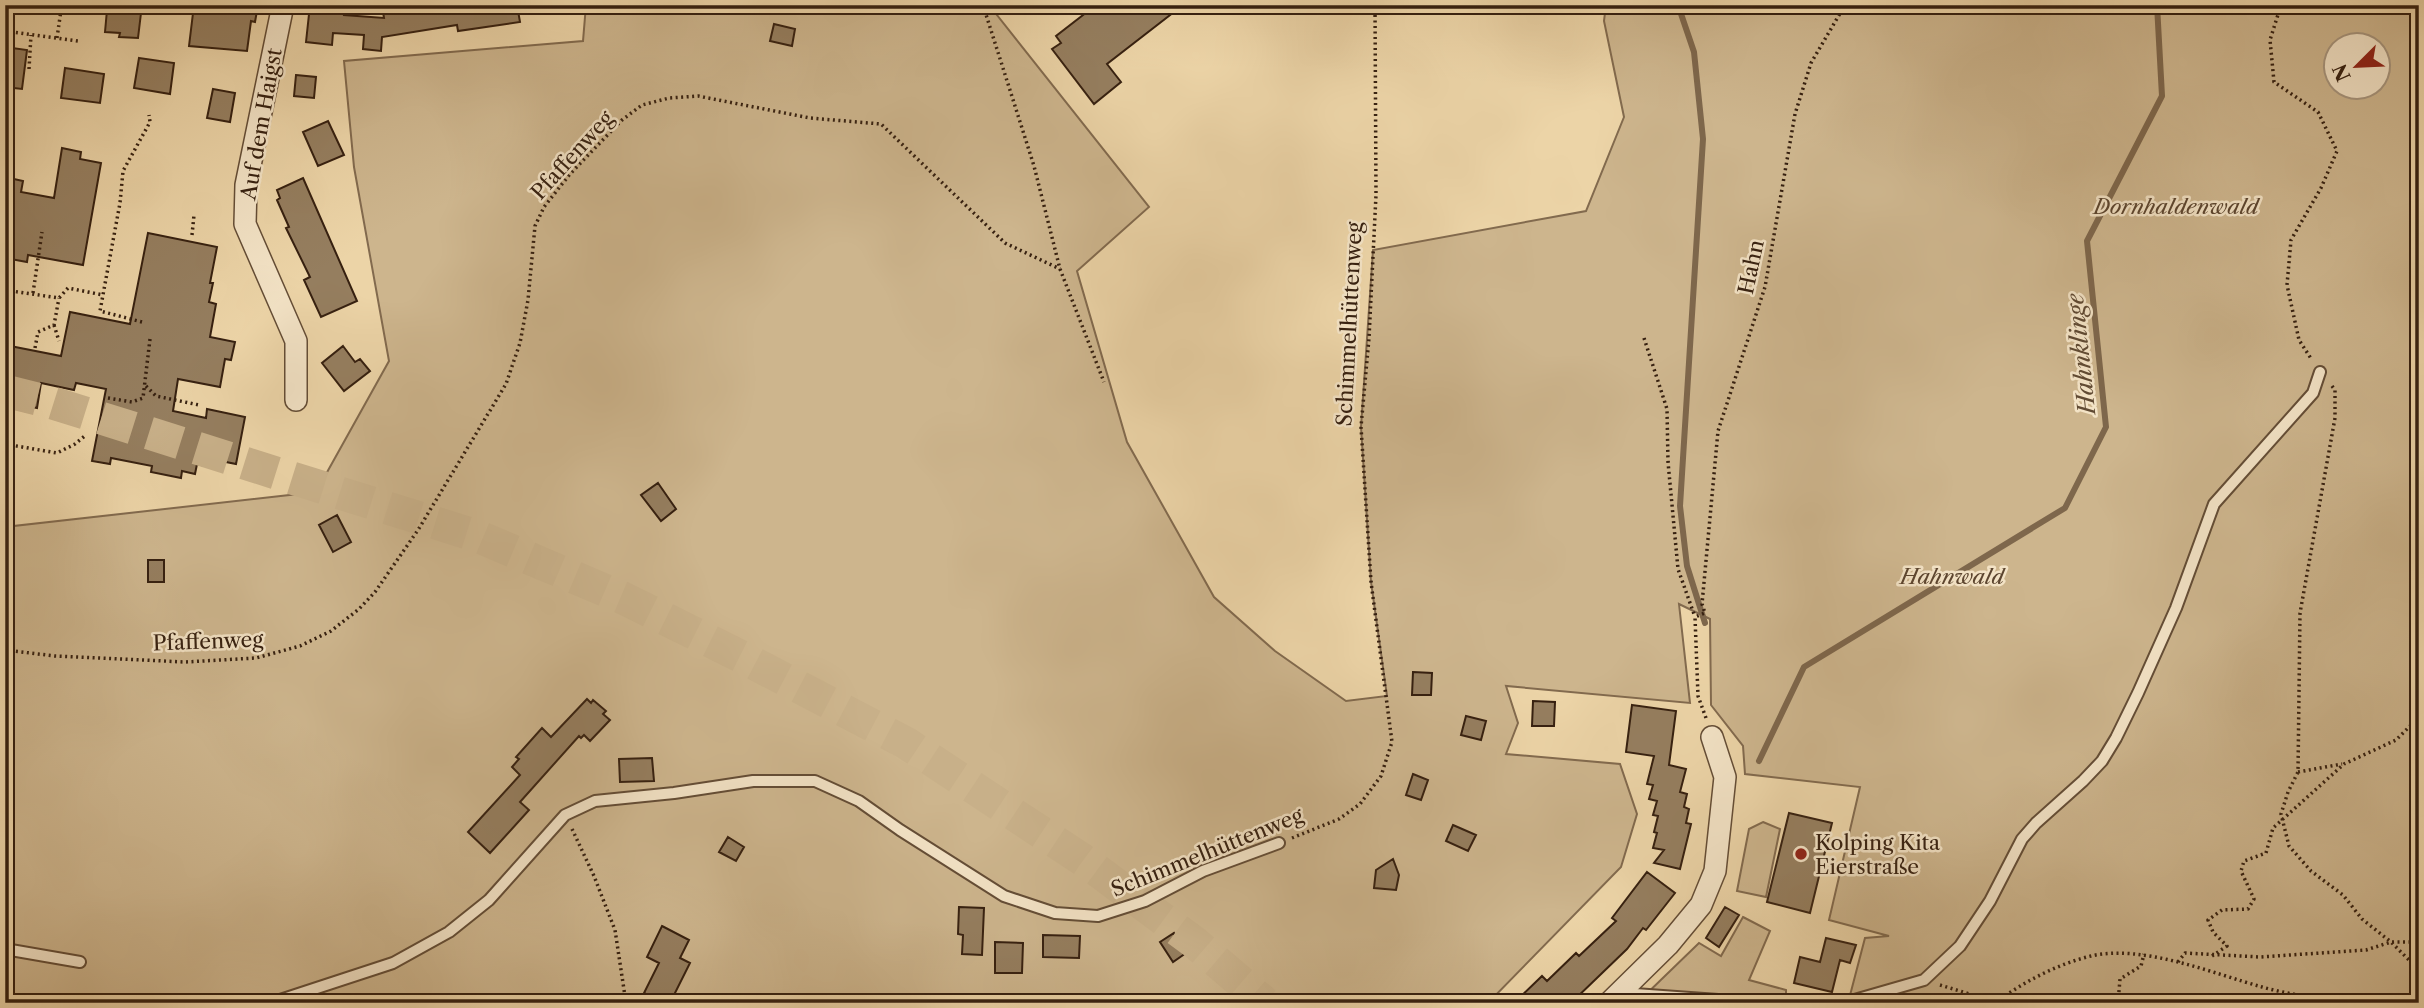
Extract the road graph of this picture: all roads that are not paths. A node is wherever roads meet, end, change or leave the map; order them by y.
1 (283, 5) edge
2 (2320, 372) road end
3 (296, 400) dead end
4 (1712, 737) road end
5 (1279, 843) road end
6 (5, 949) edge
7 (80, 962) dead end
8 (1614, 998) edge
9 (271, 1003) edge
10 (1760, 1003) edge
11 (1844, 1003) edge

1 - 3 street, Auf dem Haigst
2 - 11 lane
4 - 8 street
5 - 9 lane, Schimmelhüttenweg
6 - 7 lane
8 - 10 lane

